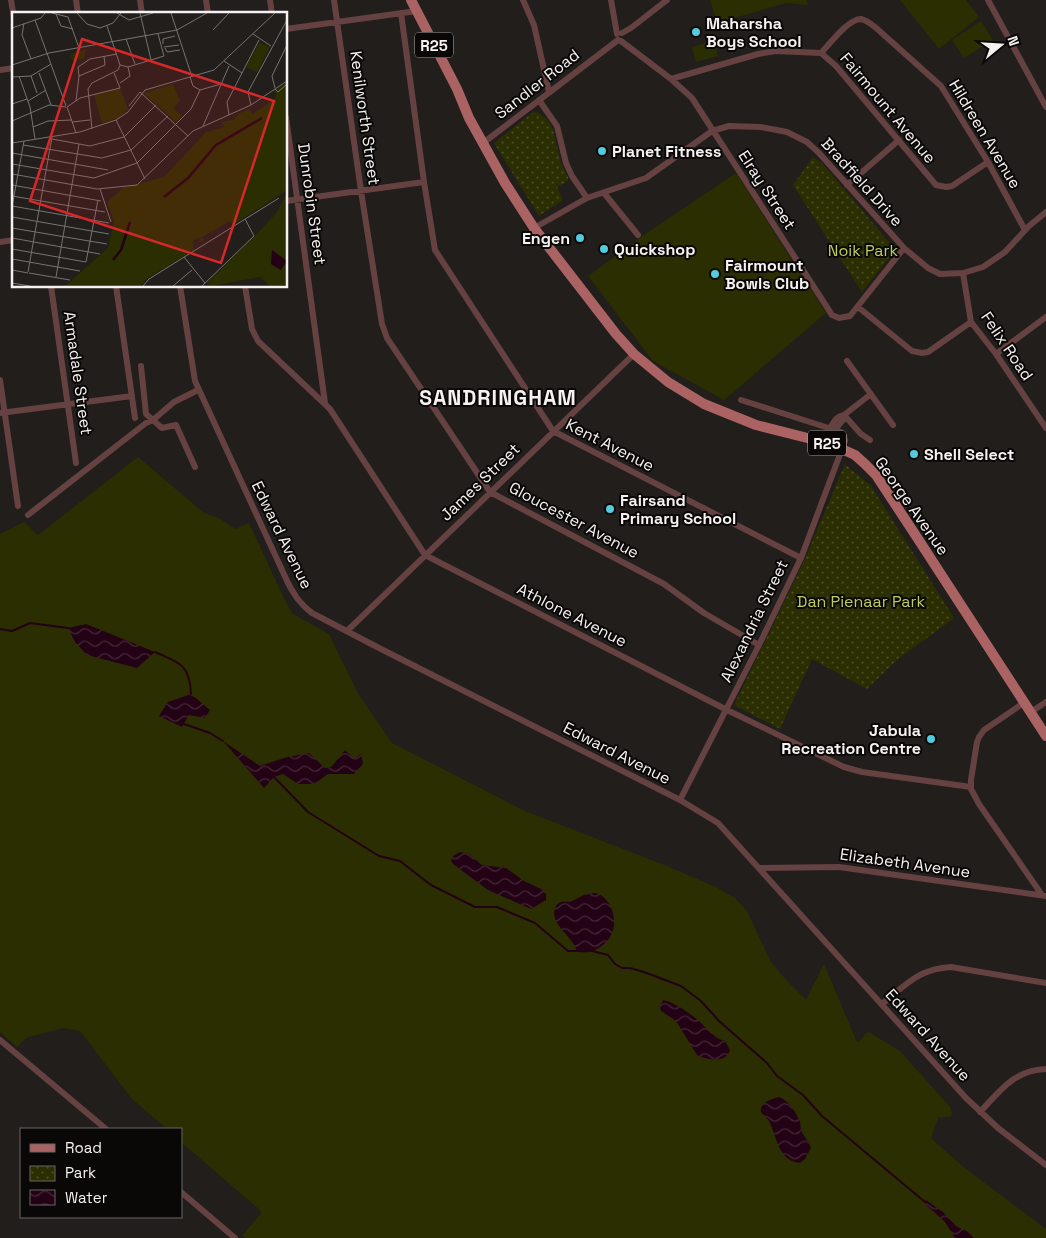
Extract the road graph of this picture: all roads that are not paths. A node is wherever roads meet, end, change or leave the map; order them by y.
1 (334, 0) edge
2 (411, 0) edge
3 (523, 0) edge
4 (611, 0) edge
5 (667, 0) edge
6 (988, 0) edge
7 (417, 11) junction
8 (401, 13) junction
9 (337, 22) junction
10 (288, 30) edge
11 (620, 37) junction
12 (821, 53) junction
13 (671, 79) junction
14 (549, 92) junction
15 (539, 100) junction
16 (1046, 107) edge
17 (712, 131) junction
18 (288, 132) edge
19 (899, 140) junction
20 (484, 142) junction
21 (988, 162) junction
22 (424, 182) junction
23 (847, 184) junction
24 (361, 191) junction
25 (604, 193) junction
26 (587, 198) junction
27 (298, 200) junction
28 (288, 201) edge
29 (1046, 212) edge
30 (537, 228) junction
31 (1025, 230) junction
32 (638, 234) dead end
33 (368, 240) joint
34 (904, 248) junction
35 (963, 273) junction
36 (52, 288) edge
37 (116, 288) edge
38 (180, 288) edge
39 (246, 288) edge
40 (858, 307) junction
41 (1046, 317) edge
42 (971, 322) junction
43 (634, 354) junction
44 (996, 354) junction
45 (847, 361) dead end
46 (141, 366) dead end
47 (0, 380) edge
48 (198, 390) junction
49 (871, 394) junction
50 (132, 396) junction
51 (741, 400) dead end
52 (68, 404) junction
53 (325, 404) junction
54 (2, 413) edge
55 (844, 415) junction
56 (135, 418) dead end
57 (153, 420) junction
58 (893, 425) dead end
59 (1046, 428) edge
60 (833, 429) junction
61 (553, 431) junction
62 (870, 440) dead end
63 (842, 449) junction
64 (76, 463) dead end
65 (195, 467) dead end
66 (490, 492) junction
67 (18, 506) dead end
68 (28, 515) dead end
69 (425, 555) junction
70 (801, 558) junction
71 (347, 631) junction
72 (759, 645) junction
73 (1025, 702) junction
74 (1046, 702) edge
75 (725, 709) junction
76 (1031, 712) junction
77 (1046, 736) edge
78 (971, 787) junction
79 (680, 800) junction
80 (760, 868) junction
81 (1044, 896) edge
82 (1046, 983) edge
83 (882, 1004) junction
84 (0, 1040) edge
85 (1046, 1069) edge
86 (980, 1112) junction
87 (105, 1128) edge
88 (1046, 1165) edge
89 (182, 1193) edge
90 (235, 1238) edge

1 - 9 street, Kenilworth Street
2 - 7 main road, R25
3 - 14 street
4 - 11 street, Elray Street
5 - 11 street, Sandler Road
6 - 16 street
7 - 8 street
7 - 20 main road, R25
8 - 9 street
8 - 22 street, Kent Avenue
9 - 10 street
9 - 24 street, Kenilworth Street
11 - 13 street, Elray Street
11 - 14 street, Sandler Road
12 - 13 street, Fairmount Avenue
12 - 19 street, Fairmount Avenue
12 - 21 street, Hildreen Avenue
13 - 17 street, Elray Street
14 - 15 street, Sandler Road
15 - 20 street, Sandler Road
15 - 26 street
17 - 23 street, Bradfield Drive
17 - 25 street, Bradfield Drive
17 - 40 street, Elray Street
18 - 27 street, Dunrobin Street
19 - 21 street, Fairmount Avenue
19 - 23 street
20 - 30 main road, George Avenue / R25
21 - 31 street, Hildreen Avenue
22 - 24 street
22 - 61 street, Kent Avenue
23 - 34 street, Bradfield Drive
24 - 27 street
24 - 33 street, Kenilworth Street
25 - 26 street, Bradfield Drive
25 - 32 street
26 - 30 street, Bradfield Drive
27 - 28 street
27 - 53 street, Dunrobin Street
29 - 31 street, Bradfield Drive
30 - 43 main road, George Avenue / R25
31 - 35 street, Bradfield Drive
33 - 66 street, Gloucester Avenue
34 - 35 street, Bradfield Drive
34 - 40 street
35 - 42 street, Felix Road
36 - 52 street, Armadale Street
37 - 50 street
38 - 48 street, Edward Avenue
39 - 53 street, Athlone Avenue
40 - 42 street
41 - 44 street
42 - 44 street, Felix Road
43 - 61 street, James Street
43 - 63 main road, George Avenue / R25
44 - 59 street, Felix Road
45 - 49 street
46 - 57 street
47 - 54 street
48 - 57 street
48 - 71 street, Edward Avenue
49 - 55 street
49 - 58 street
50 - 52 street
50 - 56 street
51 - 60 street
52 - 54 street
52 - 64 street, Armadale Street
53 - 69 street, Athlone Avenue
54 - 67 street
55 - 60 street
55 - 62 street
57 - 65 street
57 - 68 street
60 - 63 street
61 - 66 street, James Street
61 - 70 street, Kent Avenue
63 - 70 street, Alexandria Street
63 - 73 main road, George Avenue / R25
66 - 69 street, James Street
66 - 72 street, Gloucester Avenue
69 - 71 street, James Street
69 - 75 street, Athlone Avenue
70 - 72 street, Alexandria Street
71 - 79 street, Edward Avenue
72 - 75 street, Alexandria Street
73 - 76 main road, George Avenue / R25
73 - 78 street
74 - 76 street
75 - 78 street, Athlone Avenue
75 - 79 street, Alexandria Street
76 - 77 main road, George Avenue / R25
78 - 81 street
79 - 80 street, Edward Avenue
80 - 81 street, Elizabeth Avenue
80 - 83 street, Edward Avenue
82 - 83 street
83 - 86 street, Edward Avenue
84 - 87 street
85 - 86 street
86 - 88 street, Edward Avenue
89 - 90 street

